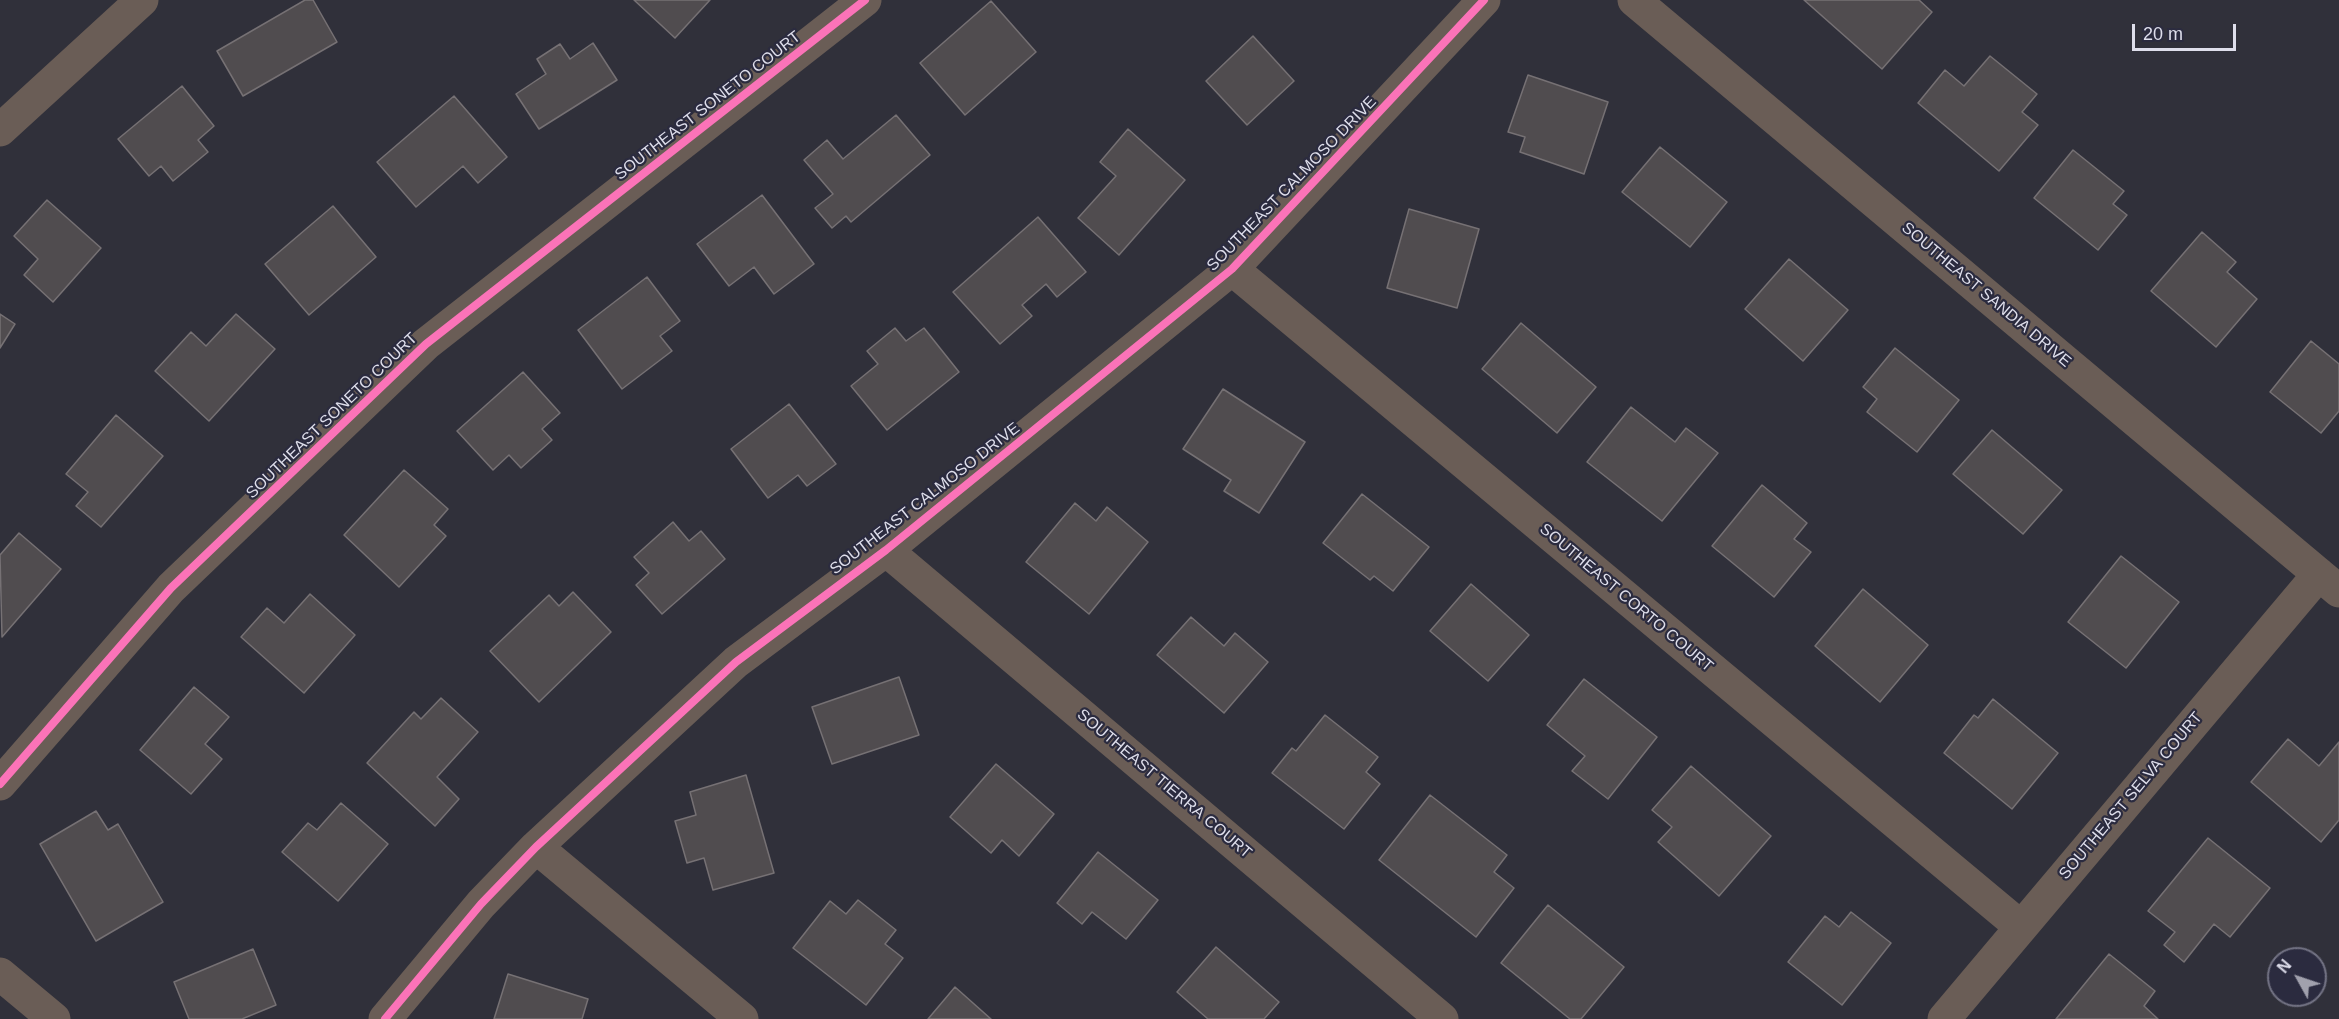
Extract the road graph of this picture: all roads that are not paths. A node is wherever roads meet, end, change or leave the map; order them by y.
1 (142, 0) edge
2 (865, 0) edge
3 (1484, 0) edge
4 (1634, 0) edge
5 (0, 130) edge
6 (1232, 269) junction
7 (886, 550) junction
8 (2329, 583) edge
9 (0, 784) edge
10 (536, 847) junction
11 (2021, 927) junction
12 (0, 974) edge
13 (54, 1019) edge
14 (385, 1019) edge
15 (742, 1019) edge
16 (1442, 1019) edge
17 (1944, 1019) edge

1 - 5 street
2 - 9 street, SOUTHEAST SONETO COURT
3 - 6 street, SOUTHEAST CALMOSO DRIVE
4 - 8 street, SOUTHEAST SANDIA DRIVE
6 - 7 street, SOUTHEAST CALMOSO DRIVE
6 - 11 street, SOUTHEAST CORTO COURT
7 - 10 street, SOUTHEAST CALMOSO DRIVE
7 - 16 street, SOUTHEAST TIERRA COURT
8 - 11 street, SOUTHEAST SELVA COURT
10 - 14 street, SOUTHEAST CALMOSO DRIVE
10 - 15 street
11 - 17 street, SOUTHEAST SELVA COURT
12 - 13 street

